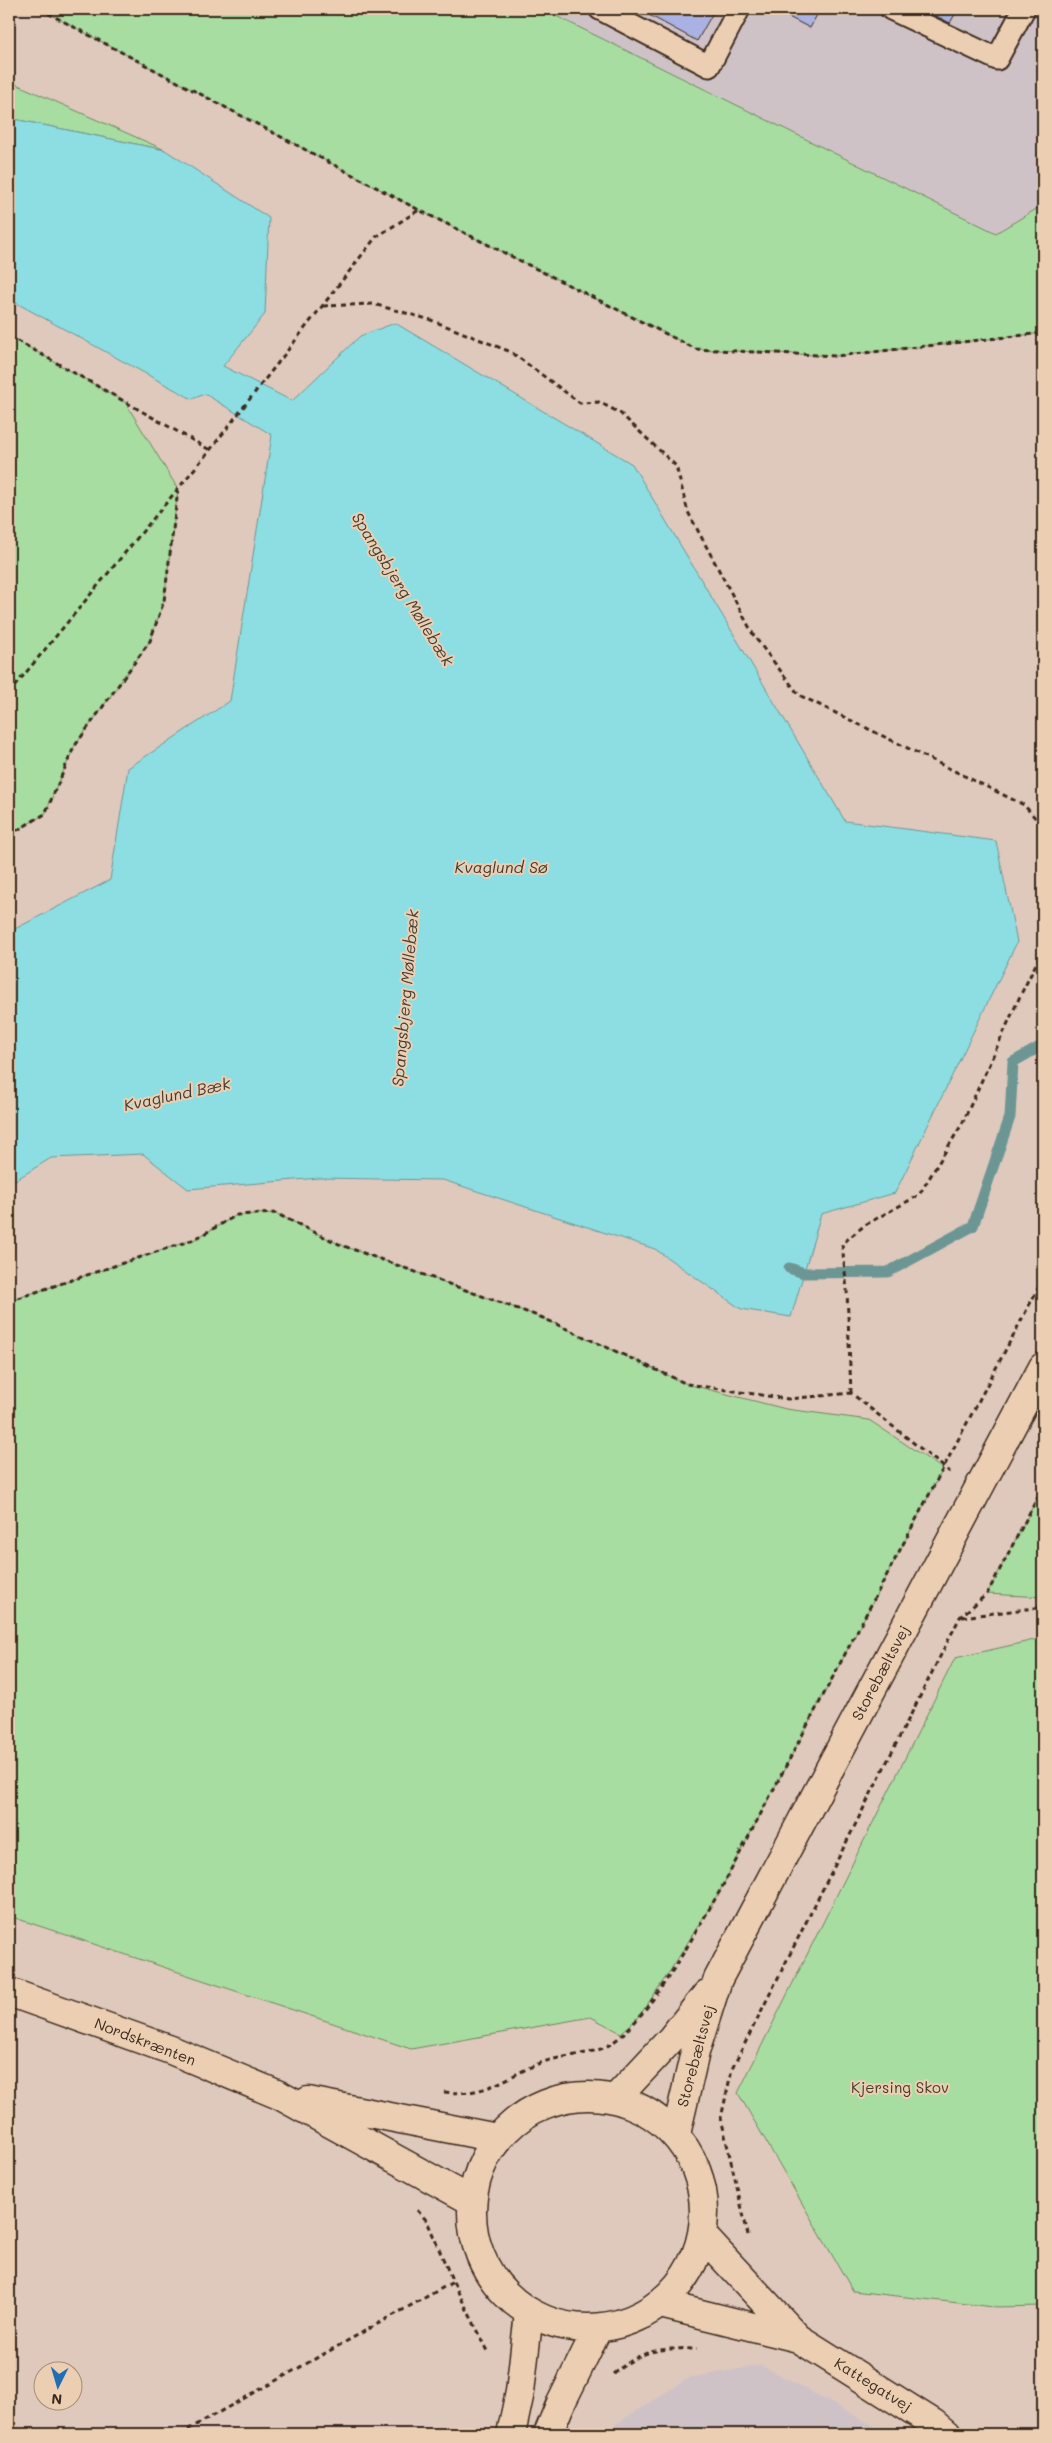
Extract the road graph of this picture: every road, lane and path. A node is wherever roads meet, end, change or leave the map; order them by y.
1 (40, 9) edge
2 (600, 9) edge
3 (739, 9) edge
4 (891, 9) edge
5 (1024, 9) edge
6 (418, 210) junction
7 (323, 306) junction
8 (1043, 332) edge
9 (9, 336) edge
10 (210, 450) junction
11 (178, 489) junction
12 (9, 693) edge
13 (1043, 827) edge
14 (9, 835) edge
15 (1043, 950) edge
16 (1043, 1279) edge
17 (9, 1301) edge
18 (1043, 1367) edge
19 (851, 1393) junction
20 (943, 1469) junction
21 (1043, 1487) edge
22 (979, 1488) junction
23 (1043, 1607) edge
24 (960, 1617) junction
25 (718, 1979) junction
26 (9, 1992) edge
27 (279, 2095) junction
28 (616, 2098) junction
29 (416, 2123) junction
30 (676, 2134) junction
31 (498, 2138) junction
32 (472, 2201) junction
33 (415, 2208) dead end
34 (703, 2236) junction
35 (750, 2241) dead end
36 (454, 2282) junction
37 (660, 2304) junction
38 (529, 2313) junction
39 (727, 2322) junction
40 (598, 2328) junction
41 (798, 2338) junction
42 (489, 2358) dead end
43 (607, 2380) dead end
44 (180, 2434) edge
45 (511, 2434) edge
46 (548, 2434) edge
47 (946, 2434) edge

1 - 6 path
2 - 3 lane
4 - 5 lane
6 - 7 path
6 - 8 path
7 - 10 path
7 - 13 path
9 - 10 path
10 - 11 path
11 - 12 path
11 - 14 path
15 - 19 path
16 - 20 path
17 - 19 path
18 - 22 street, Storebæltsvej
19 - 20 path
20 - 22 path
20 - 29 path
21 - 24 path
22 - 25 street, Storebæltsvej
23 - 24 path
24 - 35 path
25 - 28 street, Storebæltsvej
25 - 30 street, Storebæltsvej
26 - 27 street, Nordskrænten
27 - 29 street, Nordskrænten
27 - 32 street, Nordskrænten
28 - 30 street
28 - 31 street
29 - 31 street, Nordskrænten
30 - 34 street
31 - 32 street
32 - 38 street
33 - 36 path
34 - 37 street
34 - 41 street, Kattegatvej
36 - 42 path
36 - 44 path
37 - 39 street, Kattegatvej
37 - 40 street
38 - 40 street
38 - 45 street
39 - 41 street, Kattegatvej
39 - 43 path
40 - 46 street
41 - 47 street, Kattegatvej

